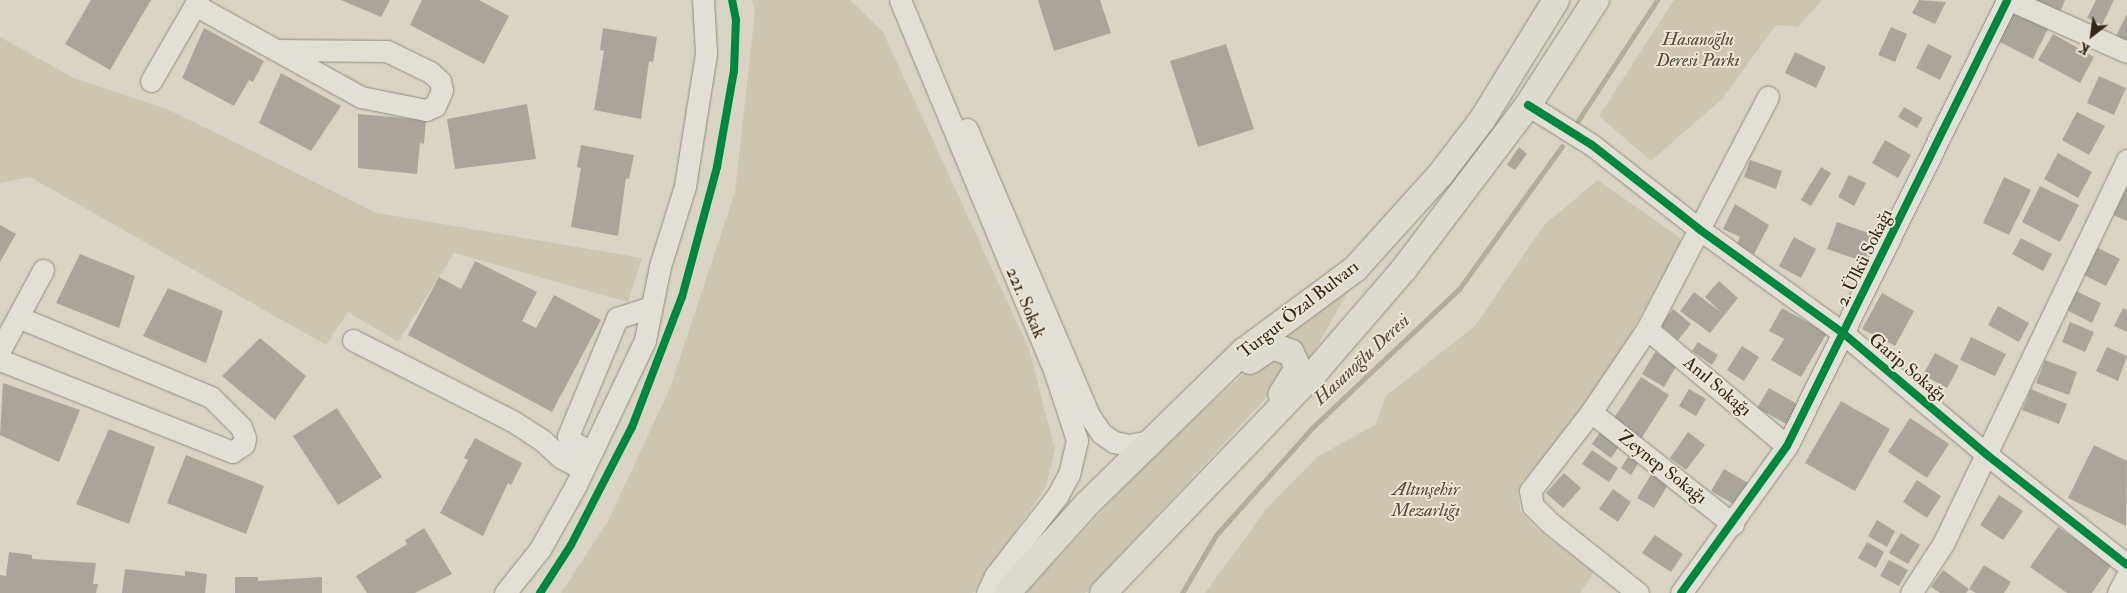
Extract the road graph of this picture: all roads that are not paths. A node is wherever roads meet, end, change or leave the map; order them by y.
1 (703, 0) edge
2 (900, 0) edge
3 (914, 0) edge
4 (1556, 0) edge
5 (1596, 0) edge
6 (2009, 0) edge
7 (196, 3) edge
8 (276, 50) junction
9 (2127, 52) edge
10 (152, 82) dead end
11 (1507, 83) junction
12 (1768, 97) dead end
13 (1528, 105) junction
14 (2127, 160) edge
15 (1699, 229) junction
16 (43, 270) dead end
17 (651, 307) junction
18 (18, 317) junction
19 (1647, 329) junction
20 (1844, 334) junction
21 (353, 340) dead end
22 (0, 350) edge
23 (0, 360) edge
24 (1591, 412) junction
25 (1150, 441) junction
26 (1787, 446) junction
27 (1986, 454) junction
28 (588, 461) junction
29 (1199, 492) junction
30 (1733, 524) junction
31 (2127, 564) edge
32 (2127, 575) edge
33 (505, 593) edge
34 (987, 593) edge
35 (1007, 593) edge
36 (1103, 593) edge
37 (1638, 593) edge
38 (1681, 593) edge
39 (1910, 593) edge
40 (2118, 593) edge

1 - 17 street
2 - 34 street, 221. Sokak
3 - 25 street, 221. Sokak
4 - 11 main road, Turgut Özal Bulvarı
5 - 13 main road
6 - 9 street
6 - 20 street, 2. Ülkü Sokağı
7 - 8 street
7 - 10 street
8 - 8 street
11 - 13 main road
11 - 25 main road, Turgut Özal Bulvarı
12 - 15 street
13 - 15 street, Garip Sokağı
13 - 29 main road
14 - 27 street
15 - 19 street
15 - 20 street, Garip Sokağı
16 - 18 street
17 - 28 street
17 - 28 street
18 - 22 street
18 - 23 street
19 - 24 street
19 - 26 street, Anıl Sokağı
20 - 26 street, 2. Ülkü Sokağı
20 - 27 street, Garip Sokağı
21 - 28 street
24 - 30 street, Zeynep Sokağı
24 - 37 street
25 - 29 main road
25 - 35 main road, Turgut Özal Bulvarı
26 - 30 street, 2. Ülkü Sokağı
27 - 31 street, Garip Sokağı
27 - 39 street
28 - 33 street
29 - 36 main road
30 - 38 street, 2. Ülkü Sokağı
32 - 40 street

